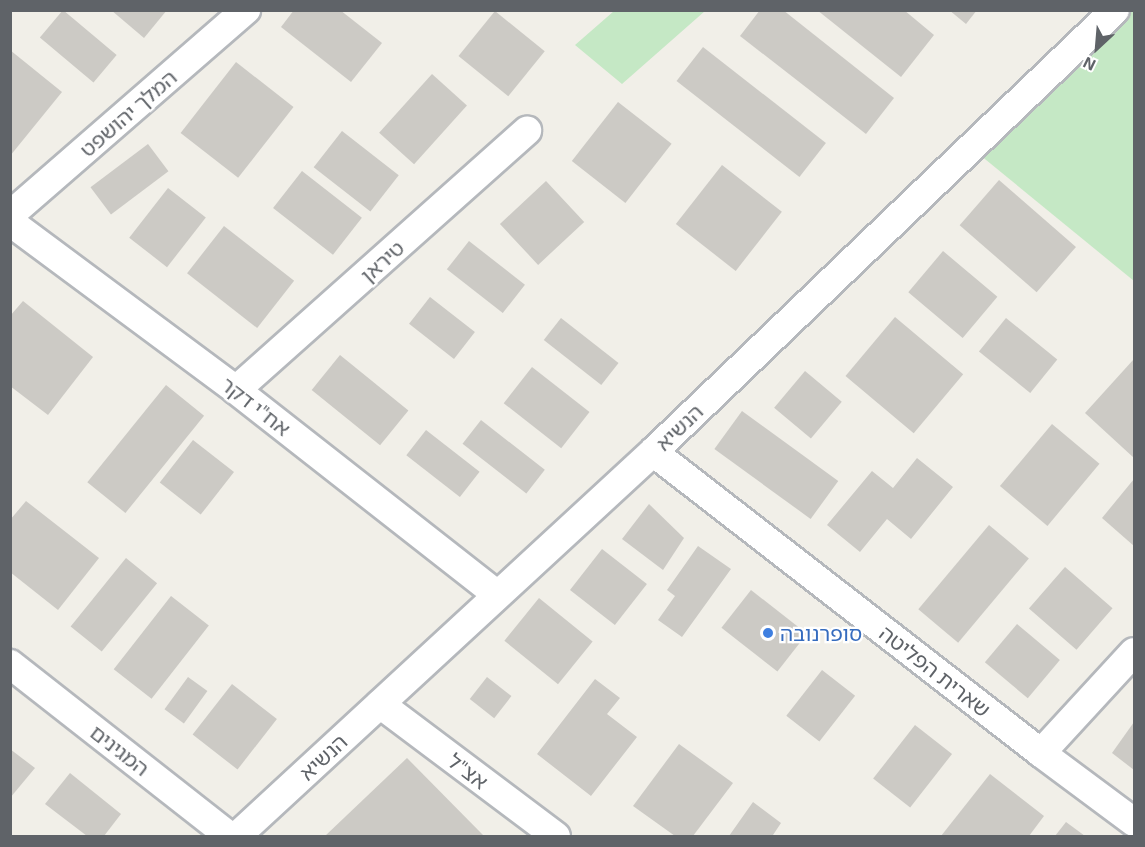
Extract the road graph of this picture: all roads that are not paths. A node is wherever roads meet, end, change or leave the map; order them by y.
1 (246, 10) edge
2 (1115, 10) edge
3 (527, 132) dead end
4 (10, 215) edge
5 (10, 222) edge
6 (236, 390) junction
7 (654, 452) junction
8 (497, 595) junction
9 (1134, 652) edge
10 (10, 664) edge
11 (380, 704) junction
12 (1041, 753) junction
13 (1134, 822) edge
14 (229, 837) edge
15 (237, 837) edge
16 (556, 837) edge

1 - 4 street, המלך יהושפט
2 - 7 street, הנשיא
3 - 6 street, טיראן
5 - 6 street, אח"י דקר
6 - 8 street, אח"י דקר
7 - 8 street, הנשיא
7 - 12 street, שארית הפליטה
8 - 11 street, הנשיא
9 - 12 street
10 - 14 street, המגינים
11 - 15 street, הנשיא
11 - 16 street, אצ"ל
12 - 13 street, שארית הפליטה

